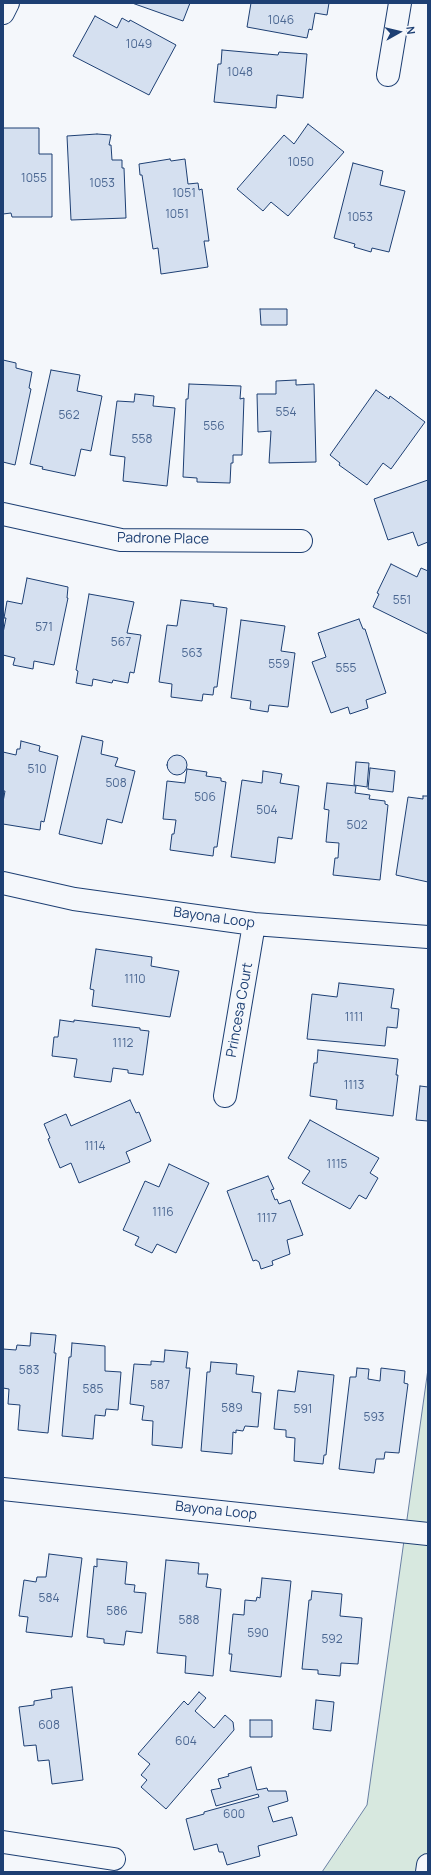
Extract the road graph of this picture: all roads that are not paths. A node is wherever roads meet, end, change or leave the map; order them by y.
1 (8, 3) edge
2 (400, 3) edge
3 (3, 13) edge
4 (388, 75) dead end
5 (3, 514) edge
6 (301, 541) dead end
7 (3, 883) edge
8 (254, 924) junction
9 (428, 937) edge
10 (226, 1096) dead end
11 (3, 1488) edge
12 (428, 1534) edge
13 (3, 1842) edge
14 (114, 1859) dead end
15 (428, 1865) edge
16 (427, 1872) edge

1 - 3 street
2 - 4 street
5 - 6 street, Padrone Place
7 - 8 street, Bayona Loop
8 - 9 street, Bayona Loop
8 - 10 street, Princesa Court
11 - 12 street, Bayona Loop
13 - 14 street
15 - 16 street

